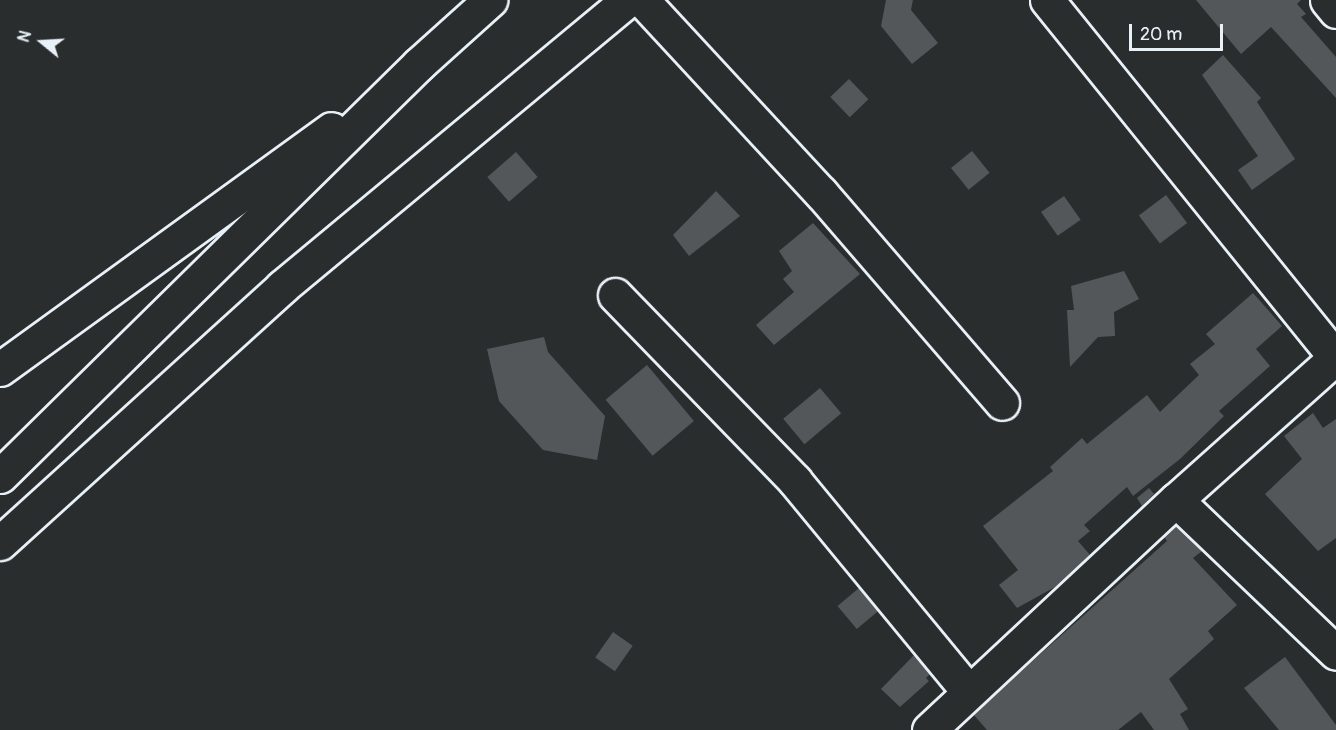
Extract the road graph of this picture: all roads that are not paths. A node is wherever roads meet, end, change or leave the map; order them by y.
1 (490, 0) edge
2 (628, 0) edge
3 (642, 0) edge
4 (1047, 0) edge
5 (1327, 0) edge
6 (1336, 11) edge
7 (419, 64) junction
8 (615, 295) dead end
9 (1336, 358) edge
10 (0, 369) edge
11 (1002, 403) dead end
12 (0, 476) edge
13 (1176, 500) junction
14 (0, 543) edge
15 (1333, 642) edge
16 (969, 692) junction
17 (929, 730) edge

1 - 7 street
2 - 14 street
3 - 11 street
4 - 9 street
5 - 6 street
7 - 10 street
7 - 12 street
8 - 16 street
9 - 13 street
13 - 15 street
13 - 16 street
16 - 17 street

